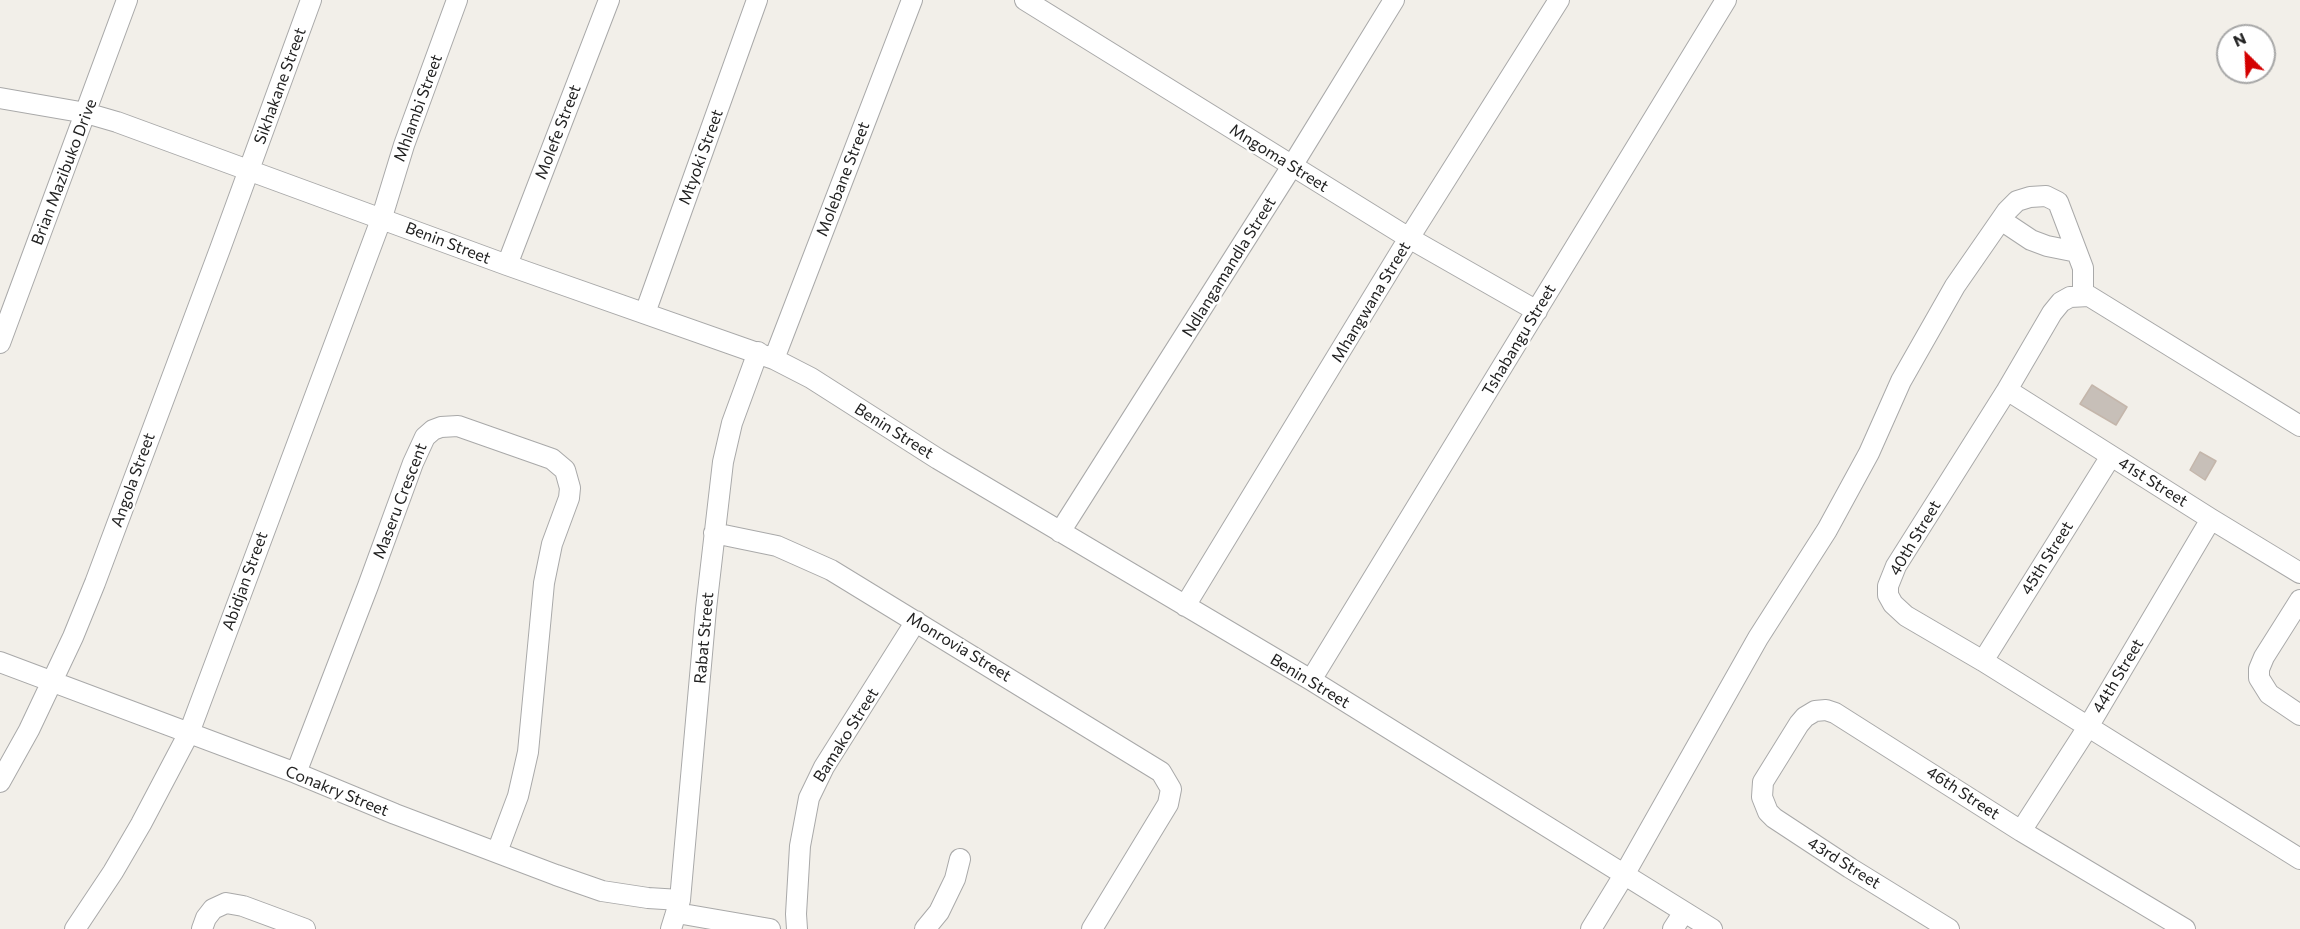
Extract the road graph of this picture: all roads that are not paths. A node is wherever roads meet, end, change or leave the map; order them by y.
1 (127, 0) edge
2 (311, 0) edge
3 (457, 0) edge
4 (609, 0) edge
5 (757, 0) edge
6 (912, 0) edge
7 (1025, 0) edge
8 (1394, 0) edge
9 (1559, 0) edge
10 (1726, 0) edge
11 (0, 98) edge
12 (86, 113) junction
13 (1292, 166) junction
14 (249, 172) junction
15 (382, 217) junction
16 (2001, 220) junction
17 (1409, 238) junction
18 (2077, 252) junction
19 (507, 265) junction
20 (2083, 295) junction
21 (1536, 311) junction
22 (645, 313) junction
23 (0, 343) edge
24 (766, 355) junction
25 (2007, 390) junction
26 (2300, 426) edge
27 (2111, 456) junction
28 (2211, 519) junction
29 (1060, 532) junction
30 (714, 533) junction
31 (2300, 573) edge
32 (2300, 600) edge
33 (1185, 606) junction
34 (916, 621) junction
35 (1983, 661) junction
36 (0, 662) edge
37 (1311, 680) junction
38 (52, 682) junction
39 (2300, 715) edge
40 (2088, 727) junction
41 (189, 733) junction
42 (296, 773) junction
43 (0, 782) edge
44 (1763, 782) joint
45 (2021, 831) junction
46 (496, 852) junction
47 (960, 859) dead end
48 (2300, 859) edge
49 (1624, 874) junction
50 (1684, 912) junction
51 (676, 914) edge
52 (75, 929) edge
53 (202, 929) edge
54 (305, 929) edge
55 (770, 929) edge
56 (797, 929) edge
57 (925, 929) edge
58 (1092, 929) edge
59 (1591, 929) edge
60 (1673, 929) edge
61 (1712, 929) edge
62 (1949, 929) edge
63 (2185, 929) edge

1 - 12 street, Brian Mazibuko Drive
2 - 14 street, Sikhakane Street
3 - 15 street, Mhlambi Street
4 - 19 street, Molefe Street
5 - 22 street, Mtyoki Street
6 - 24 street, Molebane Street
7 - 13 street, Mngoma Street
8 - 13 street, Ndlangamandla Street
9 - 17 street, Mhangwana Street
10 - 21 street, Tshabangu Street
11 - 12 street, Benin Street
12 - 14 street, Benin Street
12 - 23 street, Brian Mazibuko Drive
13 - 17 street, Mngoma Street
13 - 29 street, Ndlangamandla Street
14 - 15 street, Benin Street
14 - 38 street, Angola Street
15 - 19 street, Benin Street
15 - 41 street, Abidjan Street
16 - 18 street
16 - 18 street
16 - 49 street
17 - 21 street, Mngoma Street
17 - 33 street, Mhangwana Street
18 - 20 street
19 - 22 street, Benin Street
20 - 25 street, 40th Street
20 - 26 street
21 - 37 street, Tshabangu Street
22 - 24 street, Benin Street
24 - 29 street, Benin Street
24 - 30 street, Rabat Street
25 - 27 street, 41st Street
25 - 35 street, 40th Street
27 - 28 street, 41st Street
27 - 35 street, 45th Street
28 - 31 street, 41st Street
28 - 40 street, 44th Street
29 - 33 street, Benin Street
30 - 34 street, Monrovia Street
30 - 51 street, Rabat Street
32 - 39 street
33 - 37 street, Benin Street
34 - 56 street, Bamako Street
34 - 58 street, Monrovia Street
35 - 40 street, 40th Street
36 - 38 street, Conakry Street
37 - 49 street, Benin Street
38 - 41 street, Conakry Street
38 - 43 street, Angola Street
40 - 45 street, 44th Street
40 - 48 street, 40th Street
41 - 42 street, Conakry Street
41 - 52 street, Abidjan Street
42 - 46 street, Conakry Street
42 - 46 street, Maseru Crescent
44 - 45 street, 46th Street
44 - 62 street, 43rd Street
45 - 63 street, 46th Street
46 - 51 street, Conakry Street
47 - 57 street
49 - 50 street, Benin Street
49 - 59 street
50 - 60 street
50 - 61 street, Benin Street
51 - 55 street
53 - 54 street

